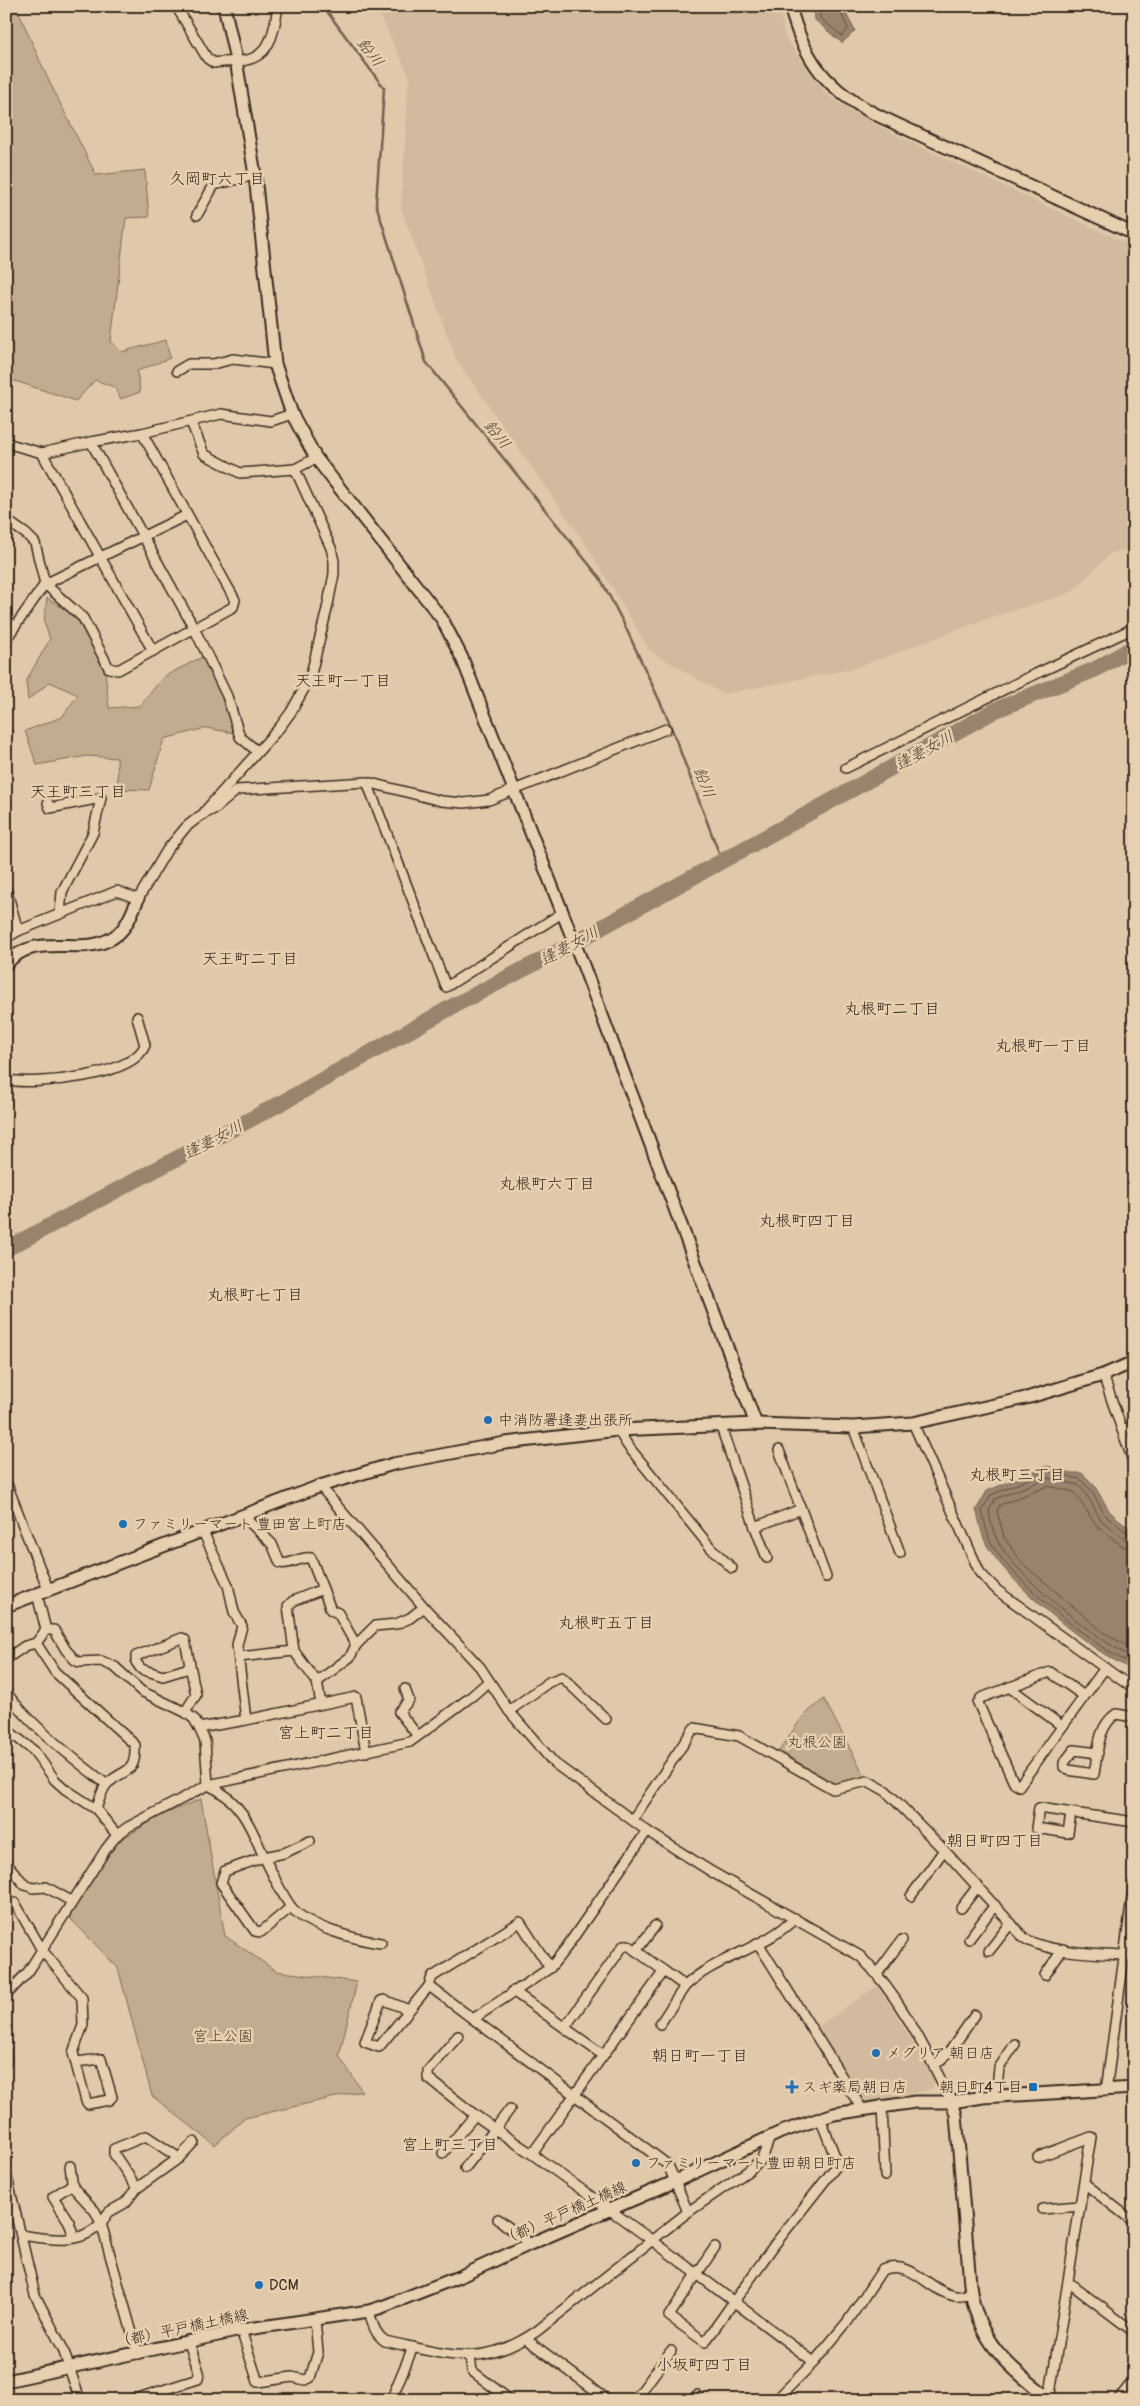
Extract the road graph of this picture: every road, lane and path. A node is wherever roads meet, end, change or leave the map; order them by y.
1 (176, 6) edge
2 (224, 6) edge
3 (278, 6) edge
4 (790, 6) edge
5 (236, 60) junction
6 (255, 175) junction
7 (197, 215) dead end
8 (1134, 234) edge
9 (275, 364) junction
10 (177, 370) dead end
11 (292, 414) junction
12 (191, 422) junction
13 (142, 433) junction
14 (91, 442) junction
15 (6, 443) edge
16 (42, 453) junction
17 (316, 458) junction
18 (295, 469) junction
19 (187, 515) junction
20 (6, 520) edge
21 (144, 536) junction
22 (101, 559) junction
23 (45, 584) junction
24 (194, 628) junction
25 (1134, 628) edge
26 (6, 638) edge
27 (153, 651) junction
28 (666, 729) dead end
29 (257, 751) junction
30 (846, 768) dead end
31 (367, 782) junction
32 (514, 791) junction
33 (48, 803) dead end
34 (200, 816) junction
35 (6, 888) edge
36 (138, 899) junction
37 (60, 914) junction
38 (564, 918) junction
39 (18, 931) junction
40 (6, 938) edge
41 (6, 964) edge
42 (137, 1017) dead end
43 (6, 1080) edge
44 (1134, 1362) edge
45 (1103, 1375) junction
46 (913, 1423) junction
47 (756, 1424) junction
48 (721, 1427) junction
49 (853, 1427) junction
50 (1134, 1428) edge
51 (1122, 1429) junction
52 (618, 1430) junction
53 (779, 1450) dead end
54 (1134, 1464) edge
55 (6, 1482) edge
56 (320, 1486) junction
57 (802, 1509) junction
58 (244, 1516) junction
59 (755, 1527) junction
60 (203, 1532) junction
61 (900, 1554) dead end
62 (766, 1558) dead end
63 (732, 1568) dead end
64 (826, 1577) dead end
65 (48, 1589) junction
66 (323, 1589) junction
67 (37, 1594) junction
68 (6, 1606) edge
69 (424, 1607) junction
70 (46, 1630) junction
71 (36, 1643) junction
72 (356, 1645) junction
73 (294, 1651) junction
74 (239, 1657) junction
75 (6, 1659) edge
76 (189, 1668) dead end
77 (1105, 1668) junction
78 (317, 1682) junction
79 (488, 1682) junction
80 (1009, 1687) junction
81 (405, 1689) dead end
82 (1134, 1689) edge
83 (6, 1692) edge
84 (1084, 1696) junction
85 (321, 1704) junction
86 (509, 1711) junction
87 (185, 1712) junction
88 (1134, 1717) edge
89 (606, 1719) dead end
90 (246, 1720) junction
91 (1062, 1726) junction
92 (199, 1728) junction
93 (6, 1729) edge
94 (418, 1736) junction
95 (366, 1752) junction
96 (1098, 1753) dead end
97 (106, 1784) junction
98 (208, 1785) junction
99 (96, 1809) junction
100 (1071, 1813) dead end
101 (633, 1819) junction
102 (1134, 1822) edge
103 (647, 1831) junction
104 (117, 1835) junction
105 (310, 1841) dead end
106 (944, 1850) junction
107 (264, 1858) junction
108 (6, 1862) edge
109 (1134, 1883) edge
110 (978, 1886) junction
111 (911, 1896) dead end
112 (71, 1901) junction
113 (15, 1903) dead end
114 (995, 1905) junction
115 (292, 1907) junction
116 (962, 1908) dead end
117 (795, 1918) junction
118 (1011, 1922) junction
119 (655, 1926) dead end
120 (969, 1939) dead end
121 (902, 1940) dead end
122 (381, 1943) dead end
123 (758, 1943) junction
124 (1063, 1949) junction
125 (42, 1950) junction
126 (636, 1951) junction
127 (989, 1951) dead end
128 (1124, 1955) junction
129 (1134, 1956) edge
130 (550, 1968) junction
131 (664, 1971) junction
132 (877, 1974) junction
133 (1046, 1975) dead end
134 (429, 1986) junction
135 (685, 1986) junction
136 (513, 1991) junction
137 (6, 1995) edge
138 (409, 2010) junction
139 (976, 2015) dead end
140 (473, 2019) junction
141 (660, 2024) dead end
142 (565, 2027) junction
143 (458, 2036) dead end
144 (1015, 2044) dead end
145 (6, 2052) edge
146 (603, 2056) junction
147 (6, 2062) edge
148 (76, 2062) junction
149 (934, 2066) junction
150 (1134, 2088) edge
151 (1106, 2090) junction
152 (576, 2095) junction
153 (996, 2096) junction
154 (952, 2102) junction
155 (882, 2105) junction
156 (862, 2109) junction
157 (510, 2110) dead end
158 (475, 2115) junction
159 (820, 2118) junction
160 (495, 2129) junction
161 (770, 2137) junction
162 (194, 2142) dead end
163 (443, 2152) dead end
164 (532, 2154) junction
165 (1038, 2157) dead end
166 (179, 2158) junction
167 (70, 2166) dead end
168 (465, 2168) dead end
169 (6, 2172) edge
170 (885, 2176) dead end
171 (676, 2181) junction
172 (1084, 2183) junction
173 (73, 2188) junction
174 (138, 2188) junction
175 (1080, 2206) junction
176 (1042, 2208) dead end
177 (608, 2209) junction
178 (688, 2212) junction
179 (498, 2219) dead end
180 (1134, 2222) edge
181 (101, 2223) junction
182 (21, 2235) junction
183 (74, 2237) junction
184 (653, 2241) junction
185 (530, 2244) junction
186 (715, 2246) dead end
187 (696, 2275) junction
188 (1068, 2282) junction
189 (971, 2294) junction
190 (733, 2301) junction
191 (369, 2311) junction
192 (315, 2320) junction
193 (241, 2330) junction
194 (1134, 2332) edge
195 (526, 2339) junction
196 (189, 2343) junction
197 (413, 2347) junction
198 (670, 2352) dead end
199 (138, 2354) junction
200 (470, 2357) junction
201 (814, 2362) junction
202 (67, 2367) junction
203 (1134, 2380) edge
204 (6, 2381) edge
205 (596, 2396) edge
206 (1050, 2399) edge
207 (80, 2400) edge
208 (132, 2400) edge
209 (391, 2400) edge
210 (510, 2400) edge
211 (608, 2400) edge
212 (634, 2400) edge
213 (776, 2400) edge
214 (1118, 2400) edge

1 - 5 street
2 - 5 street
3 - 5 street
4 - 8 street
5 - 6 street
6 - 7 street
6 - 9 street
9 - 10 street
9 - 11 street
11 - 12 street
11 - 17 street
12 - 13 street
12 - 18 street
13 - 14 street
13 - 19 street
14 - 16 street
14 - 21 street
15 - 16 street
16 - 22 street
17 - 18 street
17 - 32 street
18 - 29 street
19 - 21 street
19 - 24 street
20 - 23 street
21 - 22 street
21 - 24 street
22 - 23 street
22 - 27 street
23 - 26 street
23 - 27 street
24 - 27 street
24 - 29 street
25 - 30 street
28 - 32 street
29 - 34 street
31 - 32 street
31 - 34 street
31 - 38 street
32 - 38 street
33 - 37 street
34 - 36 street
35 - 39 street
36 - 37 street
36 - 41 street
37 - 39 street
38 - 47 street
39 - 40 street
42 - 43 street
44 - 45 street
45 - 46 street
45 - 51 street
46 - 49 street
46 - 77 street
47 - 48 street
47 - 49 street
48 - 52 street
48 - 59 street
49 - 61 street
50 - 51 street
51 - 54 street
52 - 56 street
52 - 63 street
53 - 57 street
55 - 65 street
56 - 58 street
56 - 69 street
57 - 59 street
57 - 64 street
58 - 60 street
58 - 66 street
59 - 62 street
60 - 65 street
60 - 74 street
65 - 67 street
66 - 72 street
66 - 73 street
67 - 68 street
67 - 70 street
69 - 72 street
69 - 79 street
70 - 71 street
70 - 87 street
71 - 75 street
71 - 97 street
72 - 78 street
73 - 74 street
73 - 78 street
74 - 90 street
76 - 87 street
77 - 82 street
77 - 84 street
78 - 85 street
79 - 86 street
79 - 94 street
80 - 84 street
80 - 91 street
80 - 91 street
81 - 94 street
83 - 97 street
84 - 91 street
85 - 90 street
85 - 95 street
86 - 89 street
86 - 101 street
87 - 92 street
88 - 96 street
90 - 92 street
92 - 98 street
93 - 99 street
94 - 95 street
95 - 98 street
97 - 99 street
98 - 104 street
98 - 107 street
99 - 104 street
100 - 102 street
101 - 103 street
101 - 106 street
103 - 117 street
103 - 130 street
104 - 112 street
105 - 107 street
106 - 110 street
106 - 111 street
107 - 115 street
107 - 115 street
108 - 112 street
109 - 128 street
110 - 114 street
110 - 116 street
112 - 125 street
113 - 125 street
114 - 118 street
114 - 120 street
115 - 122 street
117 - 123 street
117 - 132 street
118 - 124 street
118 - 127 street
119 - 126 street
121 - 132 street
123 - 135 street
123 - 156 street
124 - 128 street
124 - 133 street
125 - 137 street
125 - 148 street
126 - 131 street
126 - 142 street
128 - 129 street
128 - 151 street
130 - 134 street
130 - 136 street
131 - 135 street
131 - 146 street
132 - 149 street
134 - 138 street
134 - 140 street
135 - 141 street
136 - 140 street
136 - 142 street
138 - 138 street
139 - 149 street
140 - 152 street
142 - 146 street
143 - 158 street
144 - 153 street
145 - 147 street
146 - 152 street
148 - 148 street
149 - 154 street
150 - 151 street, （都）平戸橋土橋線
151 - 153 street, （都）平戸橋土橋線
152 - 164 street
152 - 171 street
153 - 154 street, （都）平戸橋土橋線
154 - 155 street, （都）平戸橋土橋線
154 - 189 street
155 - 156 street, （都）平戸橋土橋線
155 - 170 street
156 - 159 street, （都）平戸橋土橋線
157 - 160 street
158 - 160 street
158 - 163 street
159 - 161 street, （都）平戸橋土橋線
159 - 190 street
160 - 164 street
160 - 168 street
161 - 171 street, （都）平戸橋土橋線
161 - 178 street
162 - 166 street
164 - 177 street
165 - 172 street
166 - 174 street
166 - 174 street
167 - 173 street
169 - 182 street
171 - 177 street, （都）平戸橋土橋線
171 - 178 street
172 - 175 street
172 - 180 street
173 - 181 street
173 - 183 street
174 - 181 street
175 - 176 street
175 - 188 street
177 - 184 street
177 - 185 street, （都）平戸橋土橋線
178 - 184 street
179 - 185 street
181 - 183 street
181 - 199 street
182 - 183 street
182 - 202 street
184 - 187 street
184 - 195 street
185 - 191 street, （都）平戸橋土橋線
186 - 187 street
187 - 190 street
187 - 190 street
188 - 194 street
188 - 206 street
189 - 201 street
189 - 206 street
190 - 201 street
191 - 192 street, （都）平戸橋土橋線
191 - 197 street
192 - 193 street, （都）平戸橋土橋線
192 - 193 street
193 - 196 street, （都）平戸橋土橋線
195 - 200 street
195 - 205 street
196 - 199 street, （都）平戸橋土橋線
196 - 208 street
197 - 200 street
197 - 209 street
198 - 212 street
199 - 202 street, （都）平戸橋土橋線
200 - 210 street
201 - 213 street
202 - 204 street, （都）平戸橋土橋線
202 - 207 street
203 - 214 street
205 - 211 street

